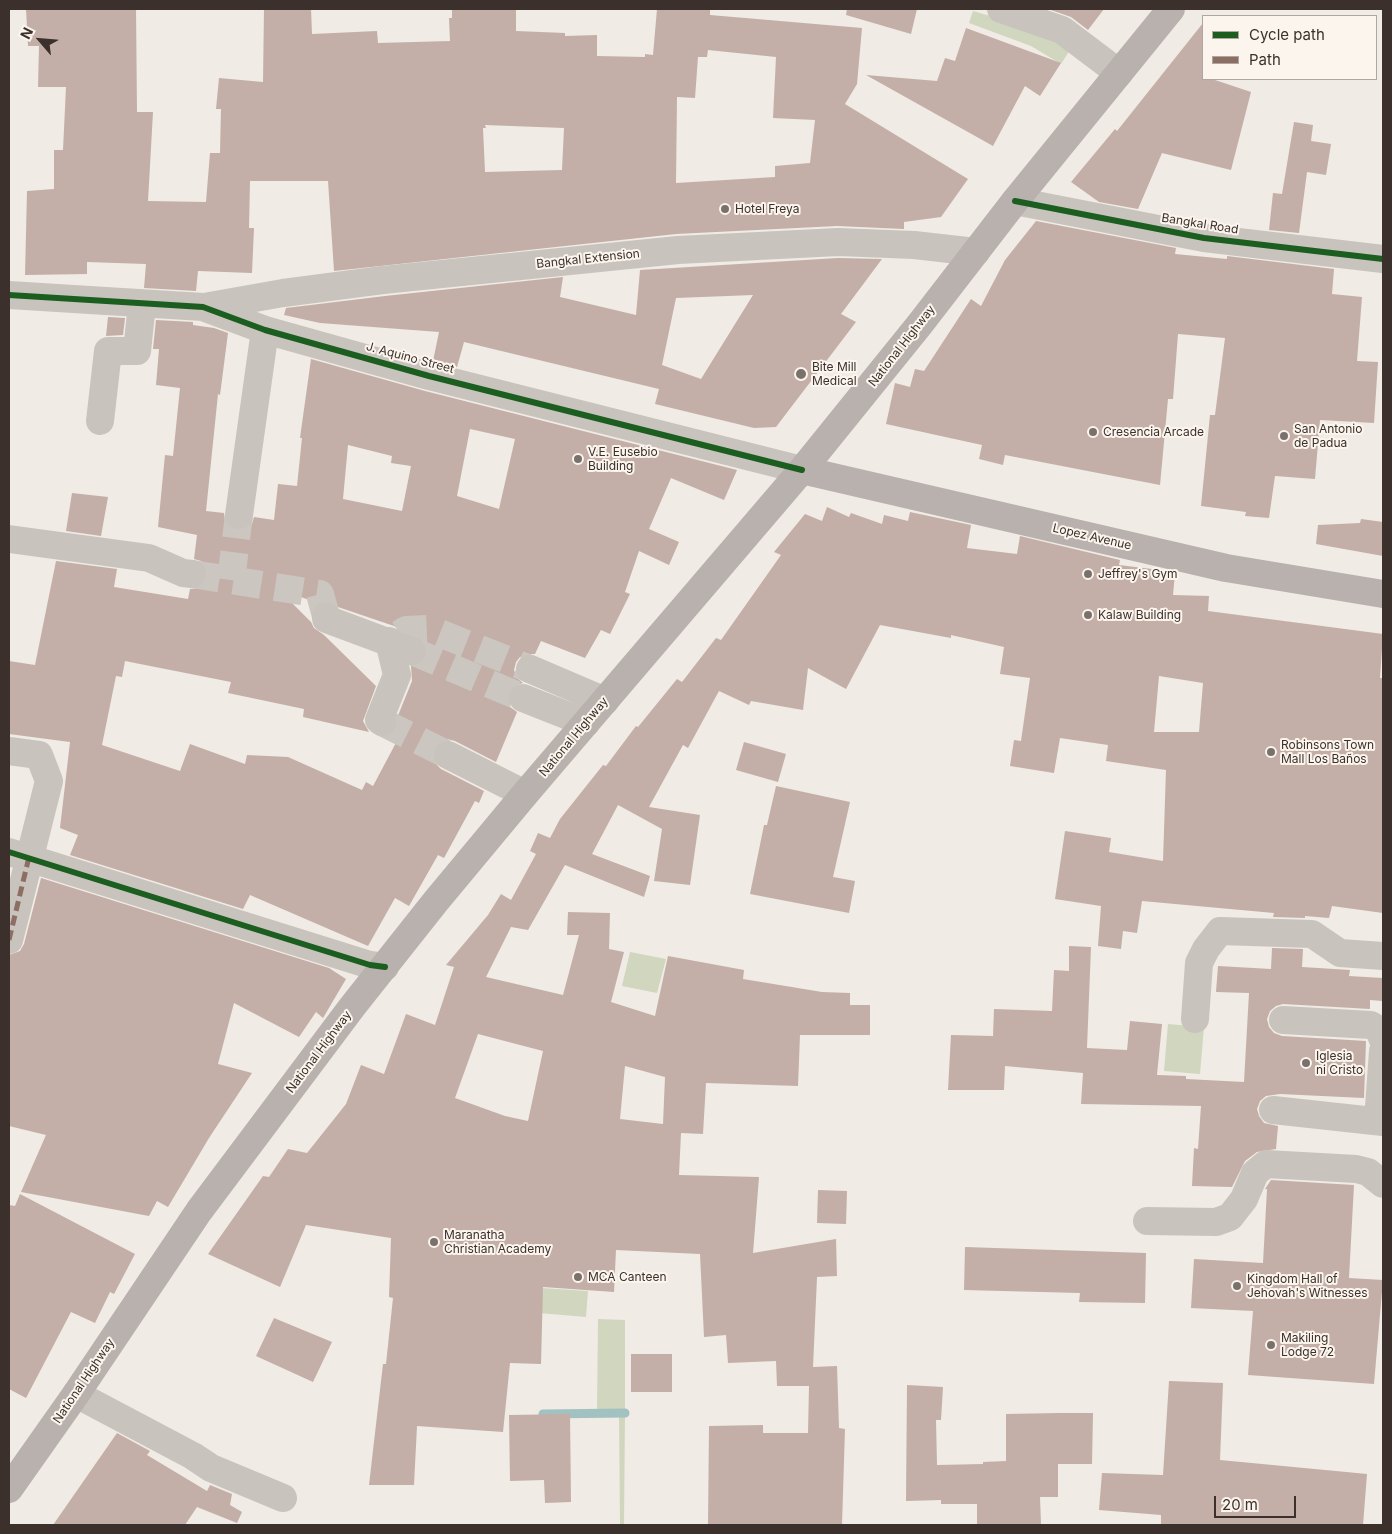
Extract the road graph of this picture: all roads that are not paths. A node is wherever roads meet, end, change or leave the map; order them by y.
1 (1001, 9) edge
2 (1171, 9) edge
3 (1119, 72) junction
4 (1014, 201) junction
5 (976, 252) junction
6 (1383, 259) edge
7 (9, 295) edge
8 (142, 304) junction
9 (203, 307) junction
10 (265, 330) junction
11 (100, 421) dead end
12 (802, 470) junction
13 (239, 516) tunnel mouth
14 (9, 539) edge
15 (192, 574) tunnel mouth
16 (1383, 594) edge
17 (326, 616) dead end
18 (530, 669) tunnel mouth
19 (523, 698) tunnel mouth
20 (604, 701) junction
21 (382, 722) dead end
22 (586, 723) junction
23 (9, 751) edge
24 (448, 755) tunnel mouth
25 (525, 794) junction
26 (19, 855) edge
27 (9, 940) edge
28 (1383, 956) edge
29 (384, 967) junction
30 (1195, 1019) dead end
31 (1283, 1020) dead end
32 (1383, 1040) edge
33 (1383, 1051) edge
34 (1273, 1110) dead end
35 (1381, 1122) edge
36 (1383, 1184) edge
37 (1147, 1221) dead end
38 (76, 1394) junction
39 (9, 1489) edge
40 (283, 1498) dead end

1 - 3 street
2 - 3 main road, National Highway
3 - 4 main road, National Highway
4 - 5 main road, National Highway
4 - 6 street, Bangkal Road
5 - 9 street, Bangkal Extension
5 - 12 main road, National Highway
7 - 8 street, J. Aquino Street
8 - 9 street, J. Aquino Street
8 - 11 street
9 - 10 street, J. Aquino Street
10 - 12 street, J. Aquino Street
10 - 13 street
12 - 16 main road, Lopez Avenue
12 - 20 main road, National Highway
14 - 15 street
17 - 21 street
18 - 20 street
19 - 22 street
20 - 22 main road, National Highway
22 - 25 main road, National Highway
23 - 26 street
24 - 25 street
25 - 29 main road, National Highway
26 - 27 street
26 - 29 street
28 - 30 street
29 - 38 main road, National Highway
31 - 32 street
33 - 35 street
34 - 35 street
36 - 37 street
38 - 39 main road, National Highway
38 - 40 street

